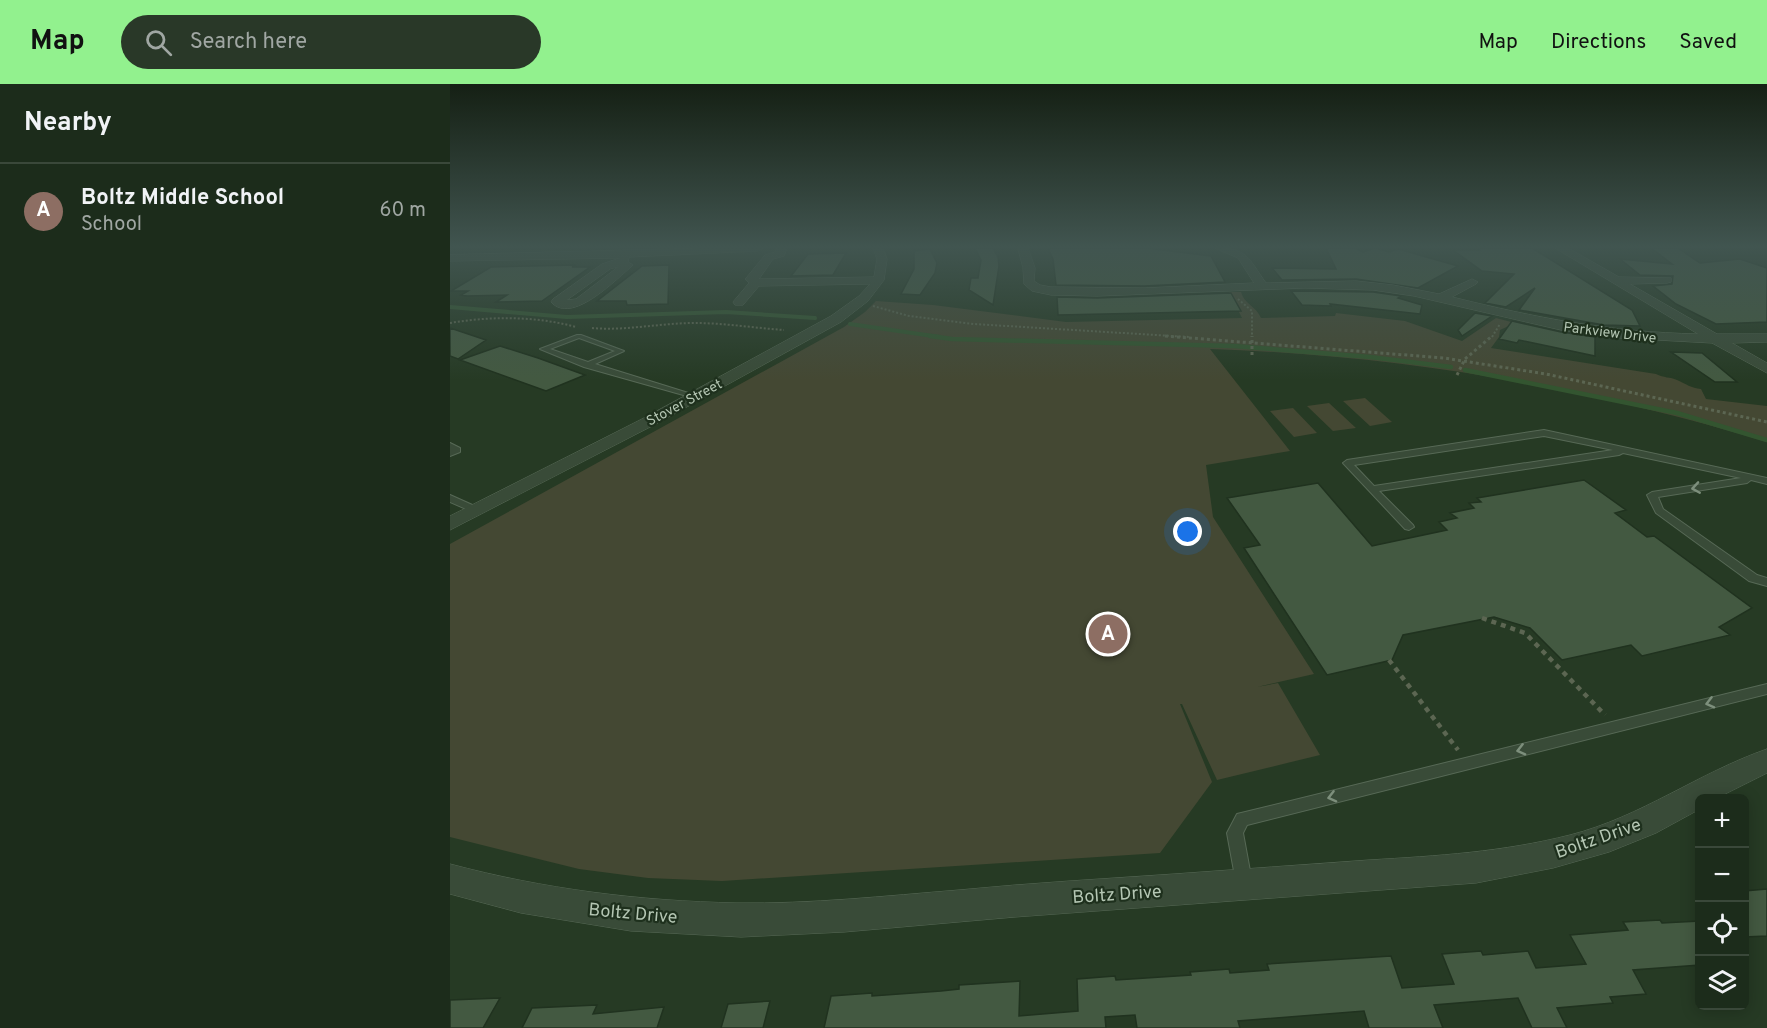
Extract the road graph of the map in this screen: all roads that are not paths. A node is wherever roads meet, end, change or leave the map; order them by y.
1 (571, 292) edge
2 (593, 292) edge
3 (748, 292) edge
4 (868, 292) edge
5 (1411, 292) edge
6 (1453, 292) edge
7 (1635, 292) edge
8 (1441, 298) junction
9 (739, 302) dead end
10 (1767, 338) edge
11 (1717, 340) junction
12 (587, 365) junction
13 (1767, 369) edge
14 (694, 396) junction
15 (450, 446) edge
16 (1625, 451) junction
17 (450, 453) edge
18 (1754, 479) junction
19 (1767, 481) edge
20 (1372, 489) junction
21 (450, 498) edge
22 (476, 510) junction
23 (450, 524) edge
24 (1408, 527) dead end
25 (1767, 582) edge
26 (1767, 689) edge
27 (1767, 761) edge
28 (450, 879) edge
29 (1245, 884) junction

1 - 2 street
3 - 9 street
4 - 14 street, Stover Street
5 - 8 street, Parkview Drive
6 - 8 street
7 - 11 street
8 - 11 street, Parkview Drive
10 - 11 street, Parkview Drive
11 - 13 street
12 - 12 lane
12 - 14 lane
14 - 22 street, Stover Street
15 - 17 lane
16 - 18 lane
16 - 20 lane
16 - 20 lane
18 - 19 lane
18 -> 25 lane
20 - 24 lane
21 - 22 lane
22 - 23 street, Stover Street
26 -> 29 lane
27 - 29 street, Boltz Drive
28 - 29 street, Boltz Drive

